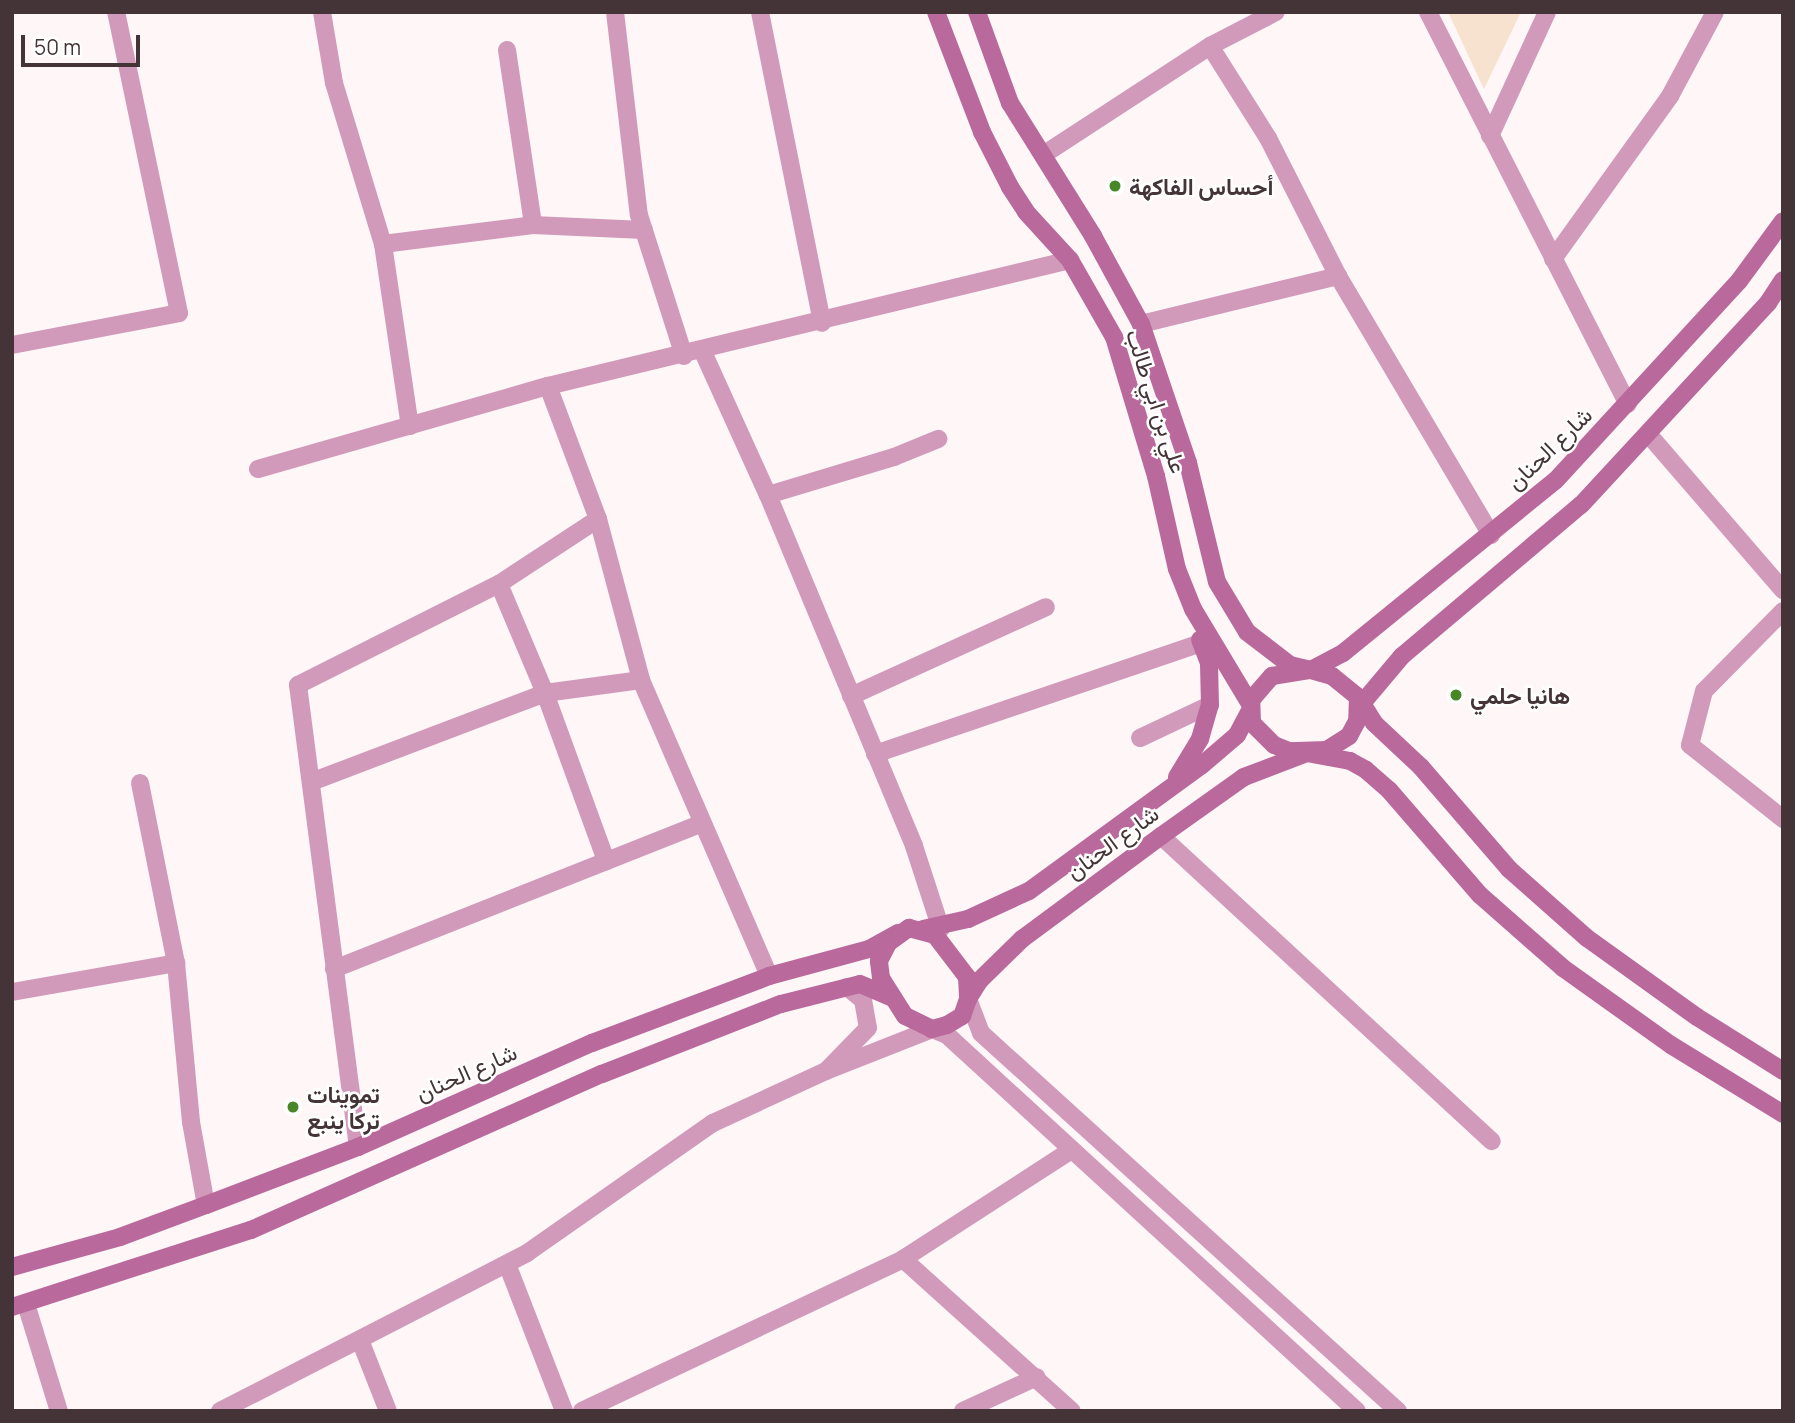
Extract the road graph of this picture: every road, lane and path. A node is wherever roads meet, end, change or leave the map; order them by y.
1 (116, 12) edge
2 (322, 12) edge
3 (615, 12) edge
4 (760, 12) edge
5 (936, 12) edge
6 (977, 12) edge
7 (1276, 12) edge
8 (1428, 12) edge
9 (1547, 12) edge
10 (1715, 12) edge
11 (1210, 46) junction
12 (507, 50) dead end
13 (1490, 136) junction
14 (1043, 155) junction
15 (1783, 221) edge
16 (533, 225) junction
17 (644, 230) junction
18 (383, 244) junction
19 (1553, 259) junction
20 (1070, 260) junction
21 (1338, 275) junction
22 (1783, 280) edge
23 (822, 323) junction
24 (1140, 324) junction
25 (12, 345) edge
26 (703, 352) junction
27 (684, 356) junction
28 (548, 386) junction
29 (1628, 404) junction
30 (410, 426) junction
31 (1649, 435) junction
32 (938, 439) dead end
33 (258, 469) dead end
34 (768, 495) junction
35 (598, 519) junction
36 (1491, 535) junction
37 (499, 584) junction
38 (1783, 590) edge
39 (1046, 607) dead end
40 (1193, 609) junction
41 (1783, 611) edge
42 (1201, 643) junction
43 (1311, 670) junction
44 (641, 680) junction
45 (545, 693) junction
46 (851, 696) junction
47 (1360, 702) junction
48 (1210, 705) junction
49 (1250, 708) junction
50 (1140, 738) dead end
51 (1307, 753) junction
52 (876, 754) junction
53 (311, 782) junction
54 (140, 783) dead end
55 (1159, 796) junction
56 (1783, 819) edge
57 (702, 823) junction
58 (1160, 836) junction
59 (606, 861) junction
60 (934, 928) junction
61 (898, 933) junction
62 (176, 963) junction
63 (334, 970) junction
64 (769, 976) junction
65 (847, 987) junction
66 (12, 992) edge
67 (890, 997) junction
68 (968, 999) junction
69 (932, 1029) junction
70 (826, 1071) junction
71 (1783, 1071) edge
72 (1783, 1114) edge
73 (1492, 1141) dead end
74 (358, 1147) junction
75 (1070, 1150) junction
76 (206, 1205) junction
77 (903, 1259) junction
78 (507, 1264) junction
79 (12, 1267) edge
80 (19, 1305) edge
81 (360, 1340) junction
82 (1037, 1377) junction
83 (59, 1411) edge
84 (220, 1411) edge
85 (388, 1411) edge
86 (564, 1411) edge
87 (582, 1411) edge
88 (963, 1411) edge
89 (1072, 1411) edge
90 (1357, 1411) edge
91 (1398, 1411) edge

1 - 25 street
2 - 18 street
3 - 17 street
4 - 23 street
5 - 20 main road, علي بن ابي طالب
6 - 14 main road, علي بن ابي طالب
7 - 11 street
8 - 13 street
9 - 13 street
10 - 19 street
11 - 14 street
11 - 21 street
12 - 16 street
13 - 19 street
14 - 24 main road, علي بن ابي طالب
15 - 29 main road, شارع الحنان
16 - 17 street
16 - 18 street
17 - 27 street
18 - 30 street
19 - 29 street
20 - 23 street
20 - 40 main road, علي بن ابي طالب
21 - 24 street
21 - 36 street
22 - 31 main road
23 - 26 street
24 - 43 main road, علي بن ابي طالب
26 - 27 street
26 - 34 street
27 - 28 street
28 - 30 street
28 - 35 street
29 - 36 main road, شارع الحنان
30 - 33 street
31 - 38 street
31 - 47 main road
32 - 34 street
34 - 46 street
35 - 37 street
35 - 44 street
36 - 43 main road, شارع الحنان
37 - 45 street
37 - 53 street
39 - 46 street
40 - 42 main road
40 - 49 main road, علي بن ابي طالب
41 - 56 street
42 - 48 main road
42 - 52 street
43 - 47 main road
43 - 49 main road
44 - 45 street
44 - 57 street
45 - 53 street
45 - 59 street
46 - 52 street
47 - 51 main road
47 - 71 main road
48 - 50 street
48 - 55 main road
49 - 51 main road
49 - 55 main road, شارع الحنان
51 - 58 main road, شارع الحنان
51 - 72 main road
52 - 60 street
53 - 63 street
54 - 62 street
55 - 60 main road, شارع الحنان
57 - 59 street
57 - 64 street
58 - 68 main road, شارع الحنان
58 - 73 street
59 - 63 street
60 - 61 main road
60 - 68 main road
61 - 64 main road, شارع الحنان
61 - 67 main road
62 - 66 street
62 - 76 street
63 - 74 street
64 - 74 main road, شارع الحنان
65 - 67 main road
65 - 70 street
65 - 80 main road
67 - 69 main road
68 - 69 main road
68 - 91 street
69 - 70 street
69 - 75 street
70 - 78 street
74 - 76 main road, شارع الحنان
75 - 77 street
75 - 90 street
76 - 79 main road, شارع الحنان
77 - 82 street
77 - 87 street
78 - 81 street
78 - 86 street
80 - 83 street
81 - 84 street
81 - 85 street
82 - 88 street
82 - 89 street

